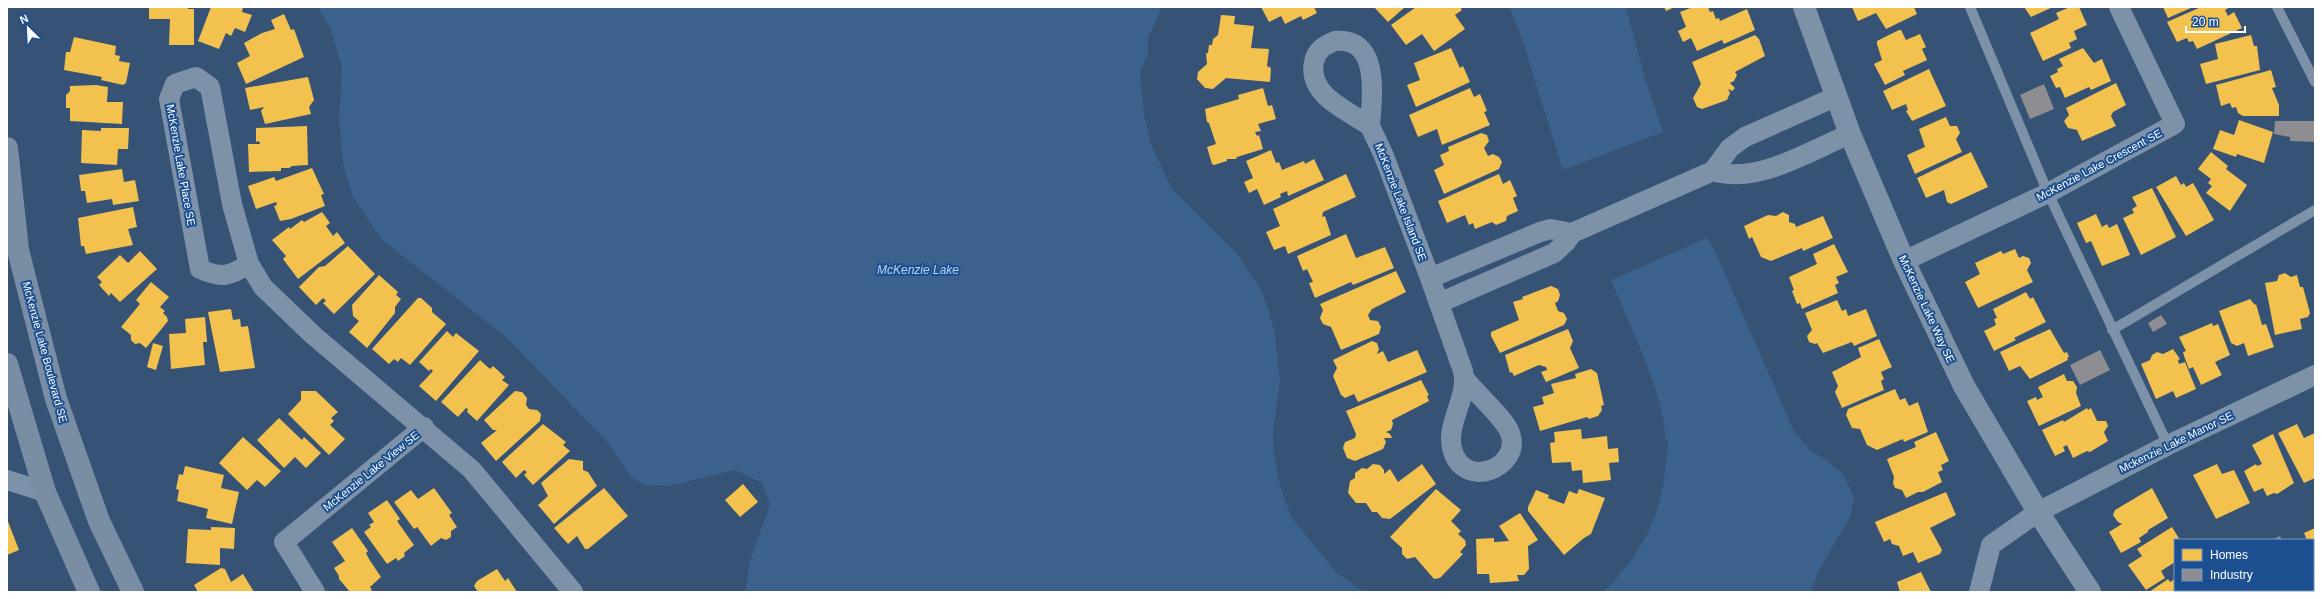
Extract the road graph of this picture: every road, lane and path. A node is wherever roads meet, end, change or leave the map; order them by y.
1 (1804, 7) edge
2 (1970, 7) edge
3 (2119, 7) edge
4 (2277, 7) edge
5 (2315, 82) edge
6 (1835, 97) junction
7 (1370, 126) dead end
8 (1850, 134) junction
9 (7, 148) edge
10 (1713, 171) junction
11 (2048, 194) junction
12 (2315, 210) edge
13 (10, 215) edge
14 (1572, 232) junction
15 (12, 251) edge
16 (1904, 261) junction
17 (249, 264) junction
18 (1430, 278) junction
19 (1439, 303) junction
20 (2112, 330) junction
21 (7, 364) edge
22 (2315, 375) edge
23 (1465, 379) dead end
24 (424, 427) junction
25 (2168, 445) junction
26 (7, 480) edge
27 (45, 492) junction
28 (2038, 512) junction
29 (88, 592) edge
30 (133, 592) edge
31 (315, 592) edge
32 (572, 592) edge
33 (1979, 592) edge
34 (2090, 592) edge

1 - 6 street, McKenzie Lake Way SE
2 - 11 lane
3 - 11 street, McKenzie Lake Crescent SE
4 - 5 lane
6 - 8 street, McKenzie Lake Way SE
6 - 10 street
7 - 18 street, McKenzie Lake Island SE
8 - 10 street
8 - 16 street, McKenzie Lake Way SE
9 - 13 main road, McKenzie Lake Boulevard SE
10 - 14 street
11 - 16 street, McKenzie Lake Crescent SE
11 - 20 lane
12 - 20 lane
13 - 15 main road, McKenzie Lake Boulevard SE
14 - 18 street
14 - 19 street
15 - 30 main road, McKenzie Lake Boulevard SE
16 - 28 street, McKenzie Lake Way SE
17 - 17 street, McKenzie Lake Place SE
17 - 24 street, McKenzie Lake Place SE
18 - 19 street, McKenzie Lake Island SE
19 - 23 street, McKenzie Lake Island SE
20 - 25 lane
21 - 27 main road
22 - 25 street, Mckenzie Lake Manor SE
24 - 31 street, McKenzie Lake View SE
24 - 32 street, McKenzie Lake View SE
25 - 28 street, Mckenzie Lake Manor SE
26 - 27 street
27 - 29 main road
28 - 33 street, Mckenzie Lake Manor SE
28 - 34 street, McKenzie Lake Way SE

